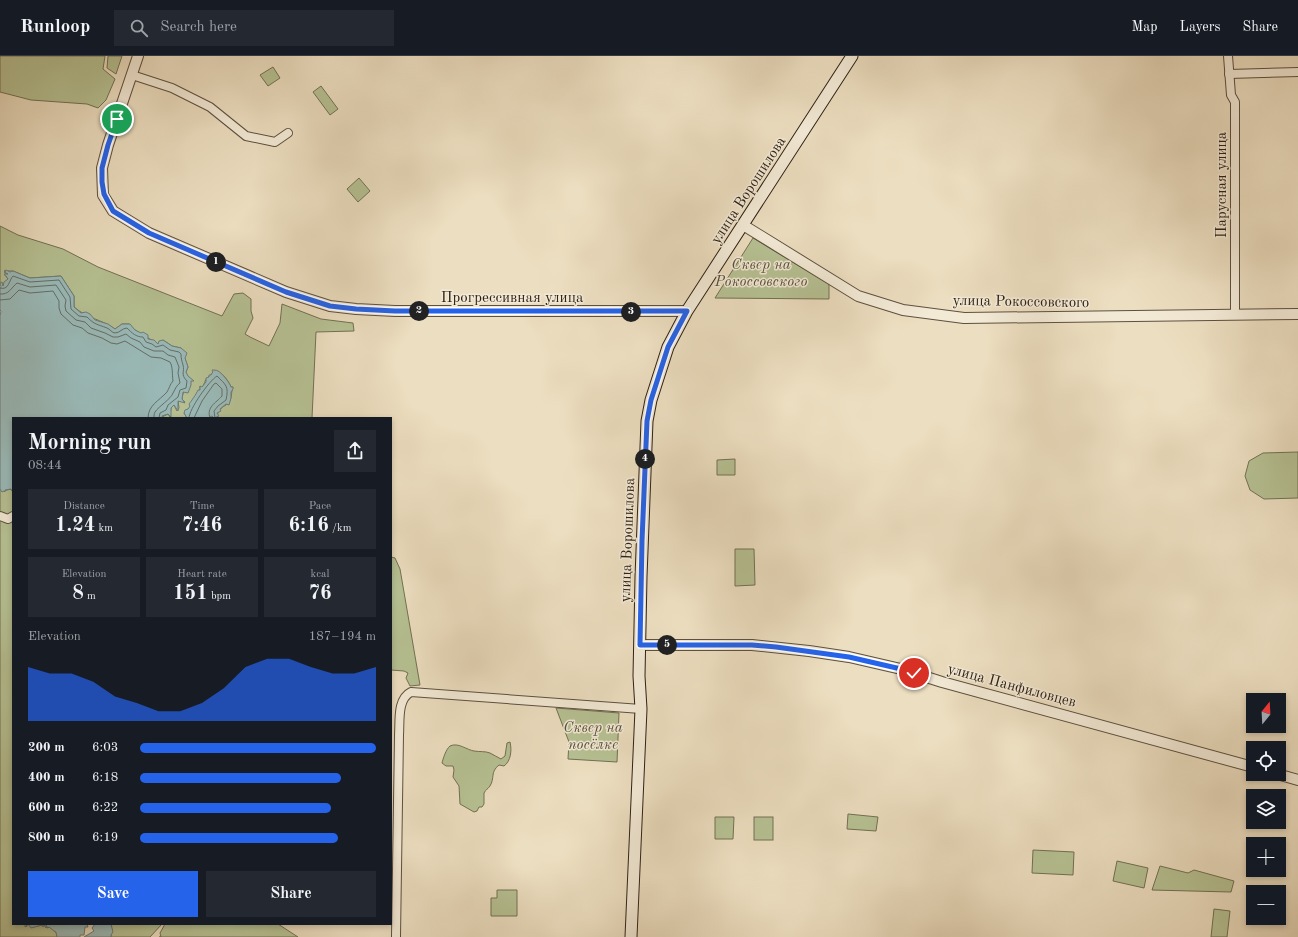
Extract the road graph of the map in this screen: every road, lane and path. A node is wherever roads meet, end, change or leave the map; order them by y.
1 (138, 56) edge
2 (852, 56) edge
3 (1228, 56) edge
4 (1298, 72) edge
5 (1229, 74) junction
6 (132, 75) junction
7 (288, 133) dead end
8 (743, 225) junction
9 (687, 311) junction
10 (1298, 314) edge
11 (1236, 316) junction
12 (0, 516) edge
13 (12, 517) edge
14 (640, 645) junction
15 (641, 709) junction
16 (1246, 765) edge
17 (1286, 777) edge
18 (1298, 780) edge
19 (396, 937) edge
20 (631, 937) edge

1 - 6 street, Прогрессивная улица
2 - 8 main road, улица Ворошилова
3 - 5 street, Парусная улица
4 - 5 street
5 - 11 street, Парусная улица
6 - 7 street
6 - 9 street, Прогрессивная улица
8 - 9 main road, улица Ворошилова
8 - 11 street, улица Рокоссовского
9 - 14 main road, улица Ворошилова
10 - 11 street, улица Рокоссовского
12 - 13 street
14 - 15 main road, улица Ворошилова
14 - 16 street, улица Панфиловцев
15 - 19 street
15 - 20 main road, улица Ворошилова
17 - 18 street

